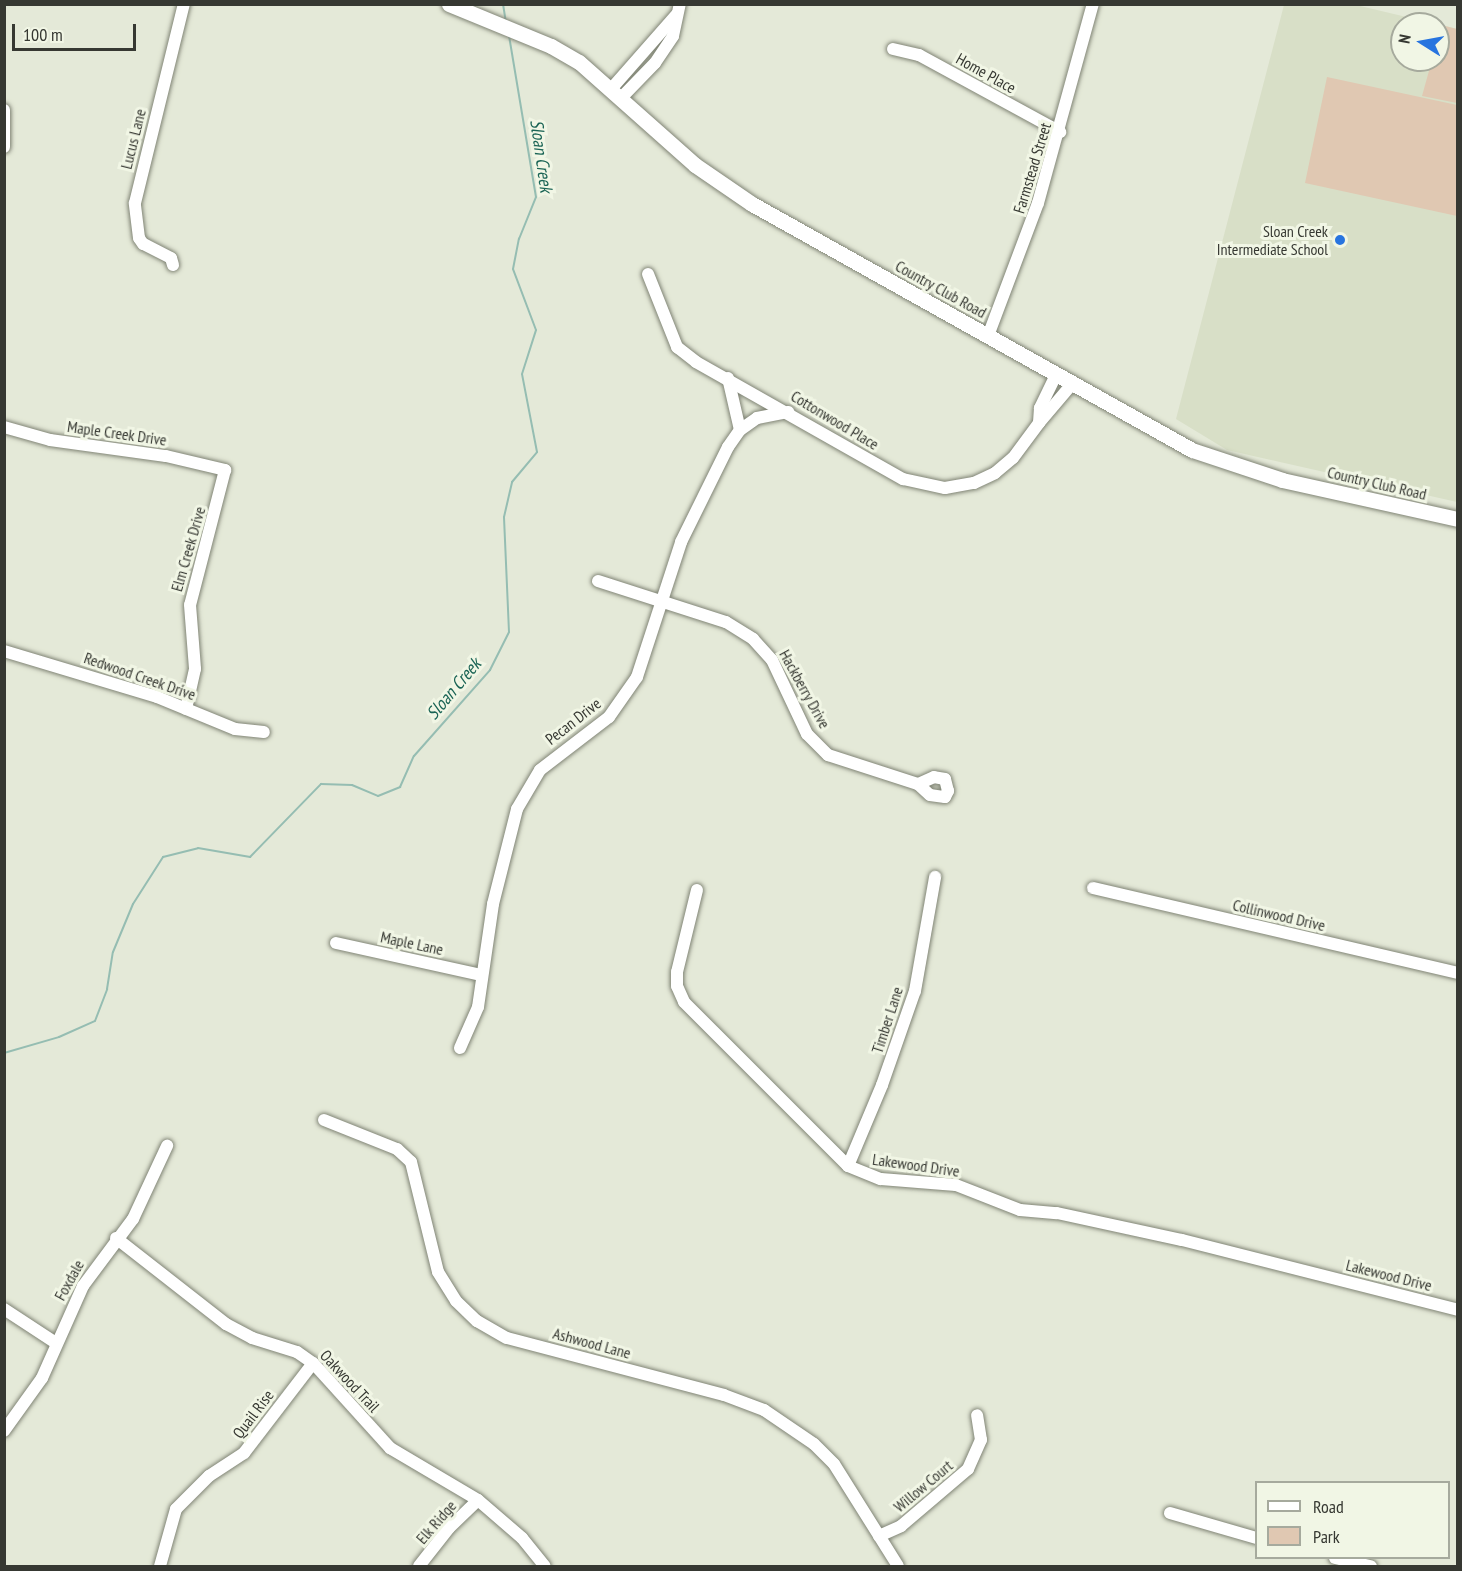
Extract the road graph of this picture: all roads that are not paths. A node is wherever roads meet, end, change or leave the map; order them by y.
1 (184, 4) edge
2 (449, 4) edge
3 (1093, 4) edge
4 (680, 8) edge
5 (894, 49) dead end
6 (616, 92) junction
7 (4, 110) edge
8 (1060, 132) junction
9 (4, 147) edge
10 (173, 265) dead end
11 (648, 274) dead end
12 (988, 336) junction
13 (1056, 375) junction
14 (728, 378) junction
15 (1072, 384) junction
16 (788, 412) junction
17 (1040, 423) junction
18 (4, 427) edge
19 (740, 430) junction
20 (225, 470) joint
21 (1458, 519) edge
22 (598, 581) dead end
23 (662, 600) junction
24 (4, 651) edge
25 (186, 709) junction
26 (264, 732) dead end
27 (918, 784) dead end
28 (935, 877) dead end
29 (1093, 888) dead end
30 (697, 890) dead end
31 (336, 943) dead end
32 (1458, 973) edge
33 (481, 975) junction
34 (460, 1048) dead end
35 (324, 1120) dead end
36 (167, 1146) dead end
37 (848, 1166) junction
38 (116, 1238) junction
39 (4, 1309) edge
40 (1458, 1310) edge
41 (56, 1343) junction
42 (313, 1363) junction
43 (977, 1415) dead end
44 (4, 1431) edge
45 (478, 1500) junction
46 (1170, 1514) dead end
47 (879, 1536) junction
48 (1255, 1537) edge
49 (1343, 1559) edge
50 (160, 1566) edge
51 (419, 1566) edge
52 (545, 1566) edge
53 (898, 1566) edge
54 (1371, 1566) edge

1 - 10 street, Lucus Lane
2 - 6 main road, Country Club Road
3 - 8 street, Farmstead Street
4 - 6 street
5 - 8 street, Home Place
6 - 12 main road, Country Club Road
7 - 9 street
8 - 12 street, Farmstead Street
11 - 14 street, Cottonwood Place
12 - 13 main road, Country Club Road
13 - 15 main road, Country Club Road
13 - 17 street, Cottonwood Place
14 - 16 street, Cottonwood Place
14 - 19 street
15 - 17 street, Cottonwood Place
15 - 21 main road, Country Club Road
16 - 17 street, Cottonwood Place
16 - 19 street
18 - 20 street, Maple Creek Drive
19 - 23 street, Pecan Drive
20 - 25 street, Elm Creek Drive
22 - 23 street, Hackberry Drive
23 - 27 street, Hackberry Drive
23 - 33 street, Pecan Drive
24 - 25 street, Redwood Creek Drive
25 - 26 street, Redwood Creek Drive
28 - 37 street, Timber Lane
29 - 32 street, Collinwood Drive
30 - 37 street, Lakewood Drive
31 - 33 street, Maple Lane
33 - 34 street, Pecan Drive
35 - 47 street, Ashwood Lane
36 - 38 street, Foxdale
37 - 40 street, Lakewood Drive
38 - 41 street, Foxdale
38 - 42 street, Oakwood Trail
39 - 41 street
41 - 44 street, Foxdale
42 - 45 street, Oakwood Trail
42 - 50 street, Quail Rise
43 - 47 street, Willow Court
45 - 51 street, Elk Ridge
45 - 52 street, Oakwood Trail
46 - 48 street
47 - 53 street, Ashwood Lane
49 - 54 street

